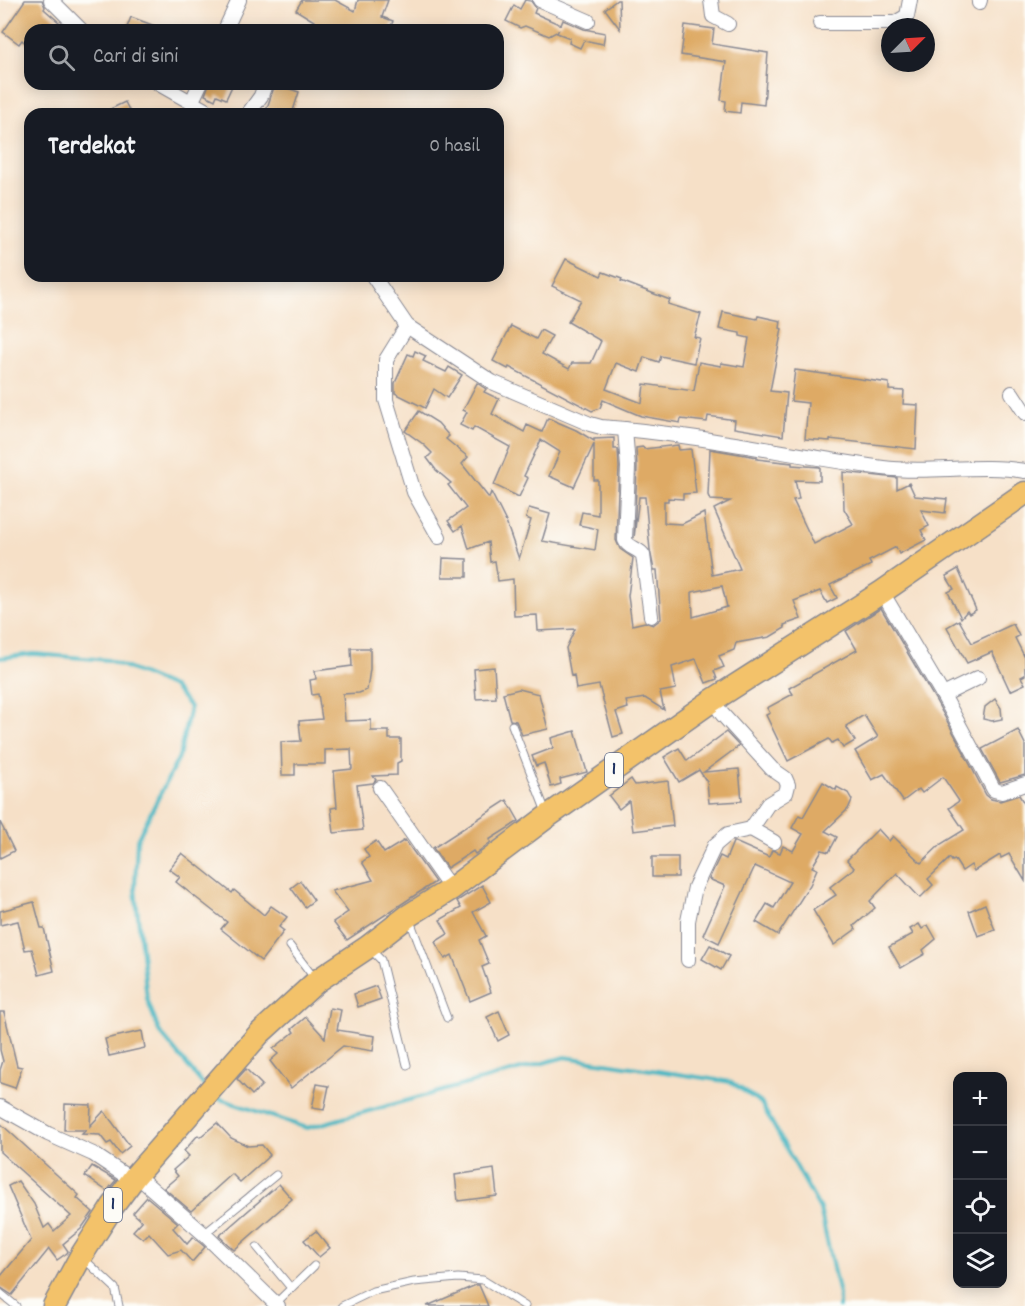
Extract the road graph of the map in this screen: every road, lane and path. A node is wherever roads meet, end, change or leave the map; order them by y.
1 (51, 0) edge
2 (239, 0) edge
3 (540, 0) edge
4 (711, 0) edge
5 (910, 0) edge
6 (588, 21) dead end
7 (820, 23) dead end
8 (75, 24) edge
9 (228, 24) edge
10 (728, 24) dead end
11 (171, 90) edge
12 (197, 90) edge
13 (263, 90) edge
14 (192, 101) junction
15 (203, 108) edge
16 (252, 108) edge
17 (377, 282) edge
18 (407, 326) junction
19 (1012, 393) dead end
20 (1025, 413) edge
21 (625, 429) junction
22 (1025, 471) edge
23 (1025, 493) edge
24 (439, 537) dead end
25 (882, 592) junction
26 (651, 616) dead end
27 (978, 678) dead end
28 (943, 695) junction
29 (713, 700) junction
30 (512, 725) dead end
31 (1025, 783) edge
32 (380, 788) dead end
33 (548, 816) junction
34 (752, 829) junction
35 (774, 842) dead end
36 (451, 889) junction
37 (408, 916) junction
38 (290, 946) dead end
39 (368, 947) junction
40 (688, 960) dead end
41 (317, 981) junction
42 (447, 1018) dead end
43 (407, 1065) dead end
44 (0, 1107) edge
45 (276, 1175) dead end
46 (134, 1177) junction
47 (204, 1234) junction
48 (257, 1247) dead end
49 (81, 1256) junction
50 (314, 1266) dead end
51 (291, 1288) junction
52 (0, 1293) edge
53 (57, 1304) edge
54 (277, 1305) edge
55 (16, 1306) edge
56 (118, 1306) edge
57 (342, 1306) edge
58 (525, 1306) edge

1 - 8 street
2 - 9 street
3 - 6 street
4 - 10 street
5 - 7 street
11 - 14 street
12 - 14 street
13 - 16 street
14 - 15 street
17 - 18 street
18 - 21 street
18 - 24 street
19 - 20 street
21 - 22 street
21 - 26 street
23 - 25 highway, 1
25 - 28 street
25 - 29 highway, 1
27 - 28 street
28 - 31 street
29 - 33 highway, 1
29 - 34 street
30 - 33 lane
32 - 36 street
33 - 36 highway, 1
34 - 35 street
34 - 40 street
36 - 37 highway, 1
37 - 39 highway, 1
37 - 42 lane
38 - 41 lane
39 - 41 highway, 1
39 - 43 lane
41 - 46 highway, 1
44 - 46 street
45 - 47 lane
46 - 47 street
46 - 49 highway, 1
47 - 54 street
48 - 51 lane
49 - 53 highway, 1
49 - 56 lane
50 - 51 lane
51 - 54 lane
52 - 55 lane
57 - 58 lane

